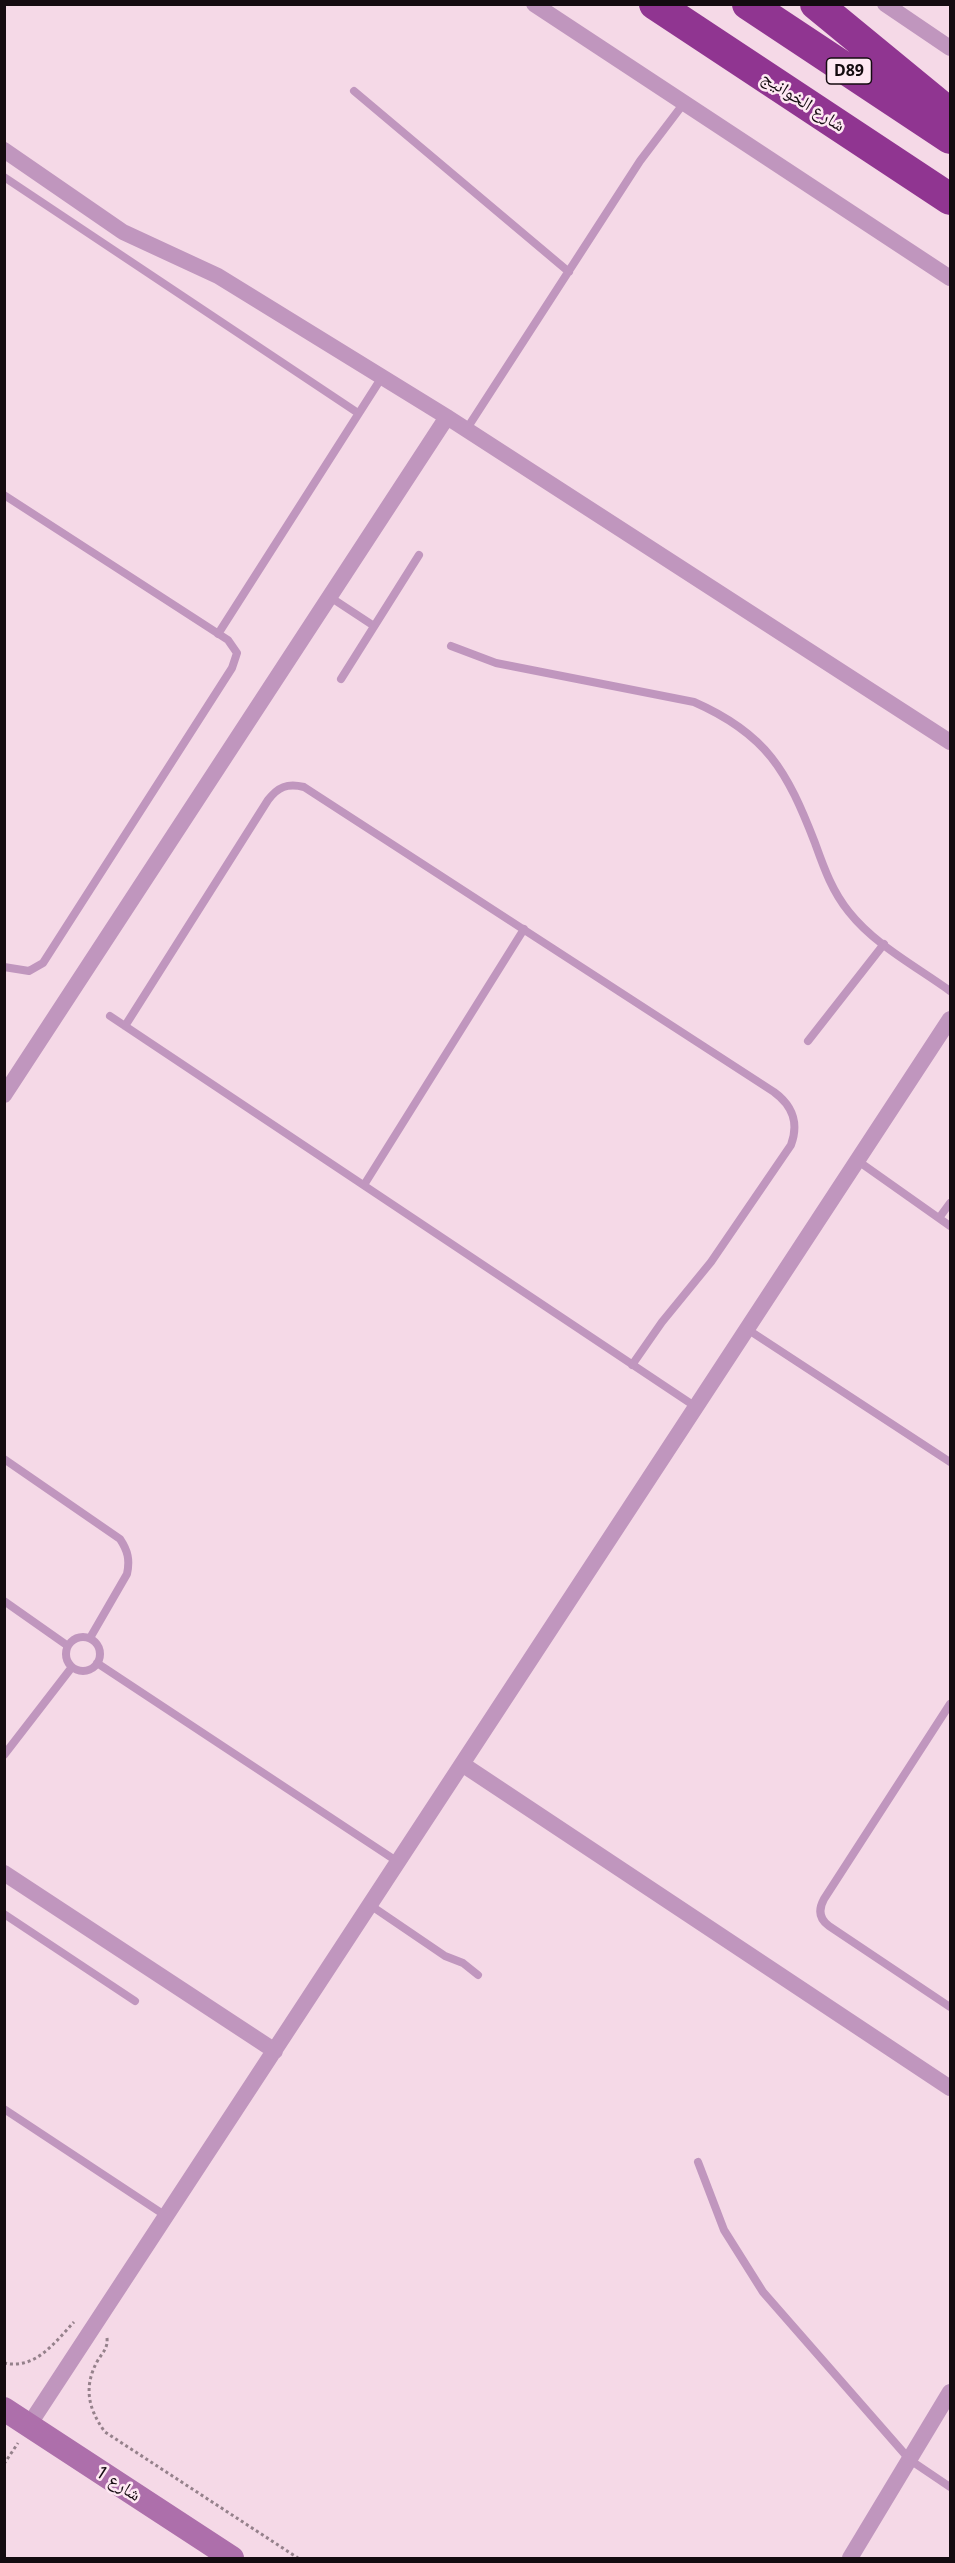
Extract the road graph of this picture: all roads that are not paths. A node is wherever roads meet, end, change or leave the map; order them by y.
1 (534, 4) edge
2 (655, 4) edge
3 (748, 4) edge
4 (816, 4) edge
5 (885, 4) edge
6 (951, 48) edge
7 (354, 91) dead end
8 (684, 103) junction
9 (951, 114) edge
10 (951, 138) edge
11 (4, 150) edge
12 (4, 177) edge
13 (951, 199) edge
14 (569, 272) junction
15 (951, 278) edge
16 (382, 377) junction
17 (358, 413) junction
18 (447, 417) junction
19 (466, 430) junction
20 (4, 495) edge
21 (419, 555) dead end
22 (330, 597) junction
23 (374, 626) junction
24 (218, 634) junction
25 (451, 646) dead end
26 (341, 679) dead end
27 (951, 742) edge
28 (524, 929) junction
29 (884, 944) junction
30 (4, 967) edge
31 (951, 991) edge
32 (110, 1016) dead end
33 (951, 1019) edge
34 (125, 1026) junction
35 (808, 1041) dead end
36 (4, 1095) edge
37 (858, 1161) junction
38 (364, 1185) junction
39 (951, 1203) edge
40 (939, 1218) junction
41 (951, 1226) edge
42 (747, 1329) junction
43 (632, 1365) junction
44 (696, 1407) junction
45 (5, 1462) edge
46 (951, 1462) edge
47 (4, 1601) edge
48 (90, 1638) junction
49 (68, 1646) junction
50 (97, 1663) junction
51 (72, 1667) junction
52 (951, 1704) edge
53 (4, 1755) edge
54 (462, 1764) junction
55 (398, 1862) junction
56 (4, 1873) edge
57 (370, 1905) junction
58 (4, 1914) edge
59 (478, 1975) dead end
60 (135, 2001) dead end
61 (951, 2007) edge
62 (275, 2050) junction
63 (951, 2088) edge
64 (4, 2109) edge
65 (698, 2162) dead end
66 (166, 2216) junction
67 (951, 2392) edge
68 (4, 2409) edge
69 (29, 2425) junction
70 (910, 2460) junction
71 (951, 2487) edge
72 (232, 2559) edge
73 (850, 2559) edge

1 - 8 street
2 - 13 highway, شارع الخوانيج
3 - 10 highway, D89
4 - 9 highway
5 - 6 street
7 - 14 lane
8 - 14 lane
8 - 15 street
11 - 16 street
12 - 17 lane
14 - 19 lane
16 - 17 lane
16 - 18 street
17 - 24 lane
18 - 19 street
18 - 22 street
19 - 27 street
20 - 24 lane
21 - 23 lane
22 - 23 lane
22 - 36 street
23 - 26 lane
24 - 30 lane
25 - 29 lane
28 - 34 lane
28 - 38 lane
28 - 43 lane
29 - 31 lane
29 - 35 lane
32 - 34 lane
33 - 37 street
34 - 38 lane
37 - 40 lane
37 - 42 street
38 - 43 lane
39 - 40 lane
40 - 41 lane
42 - 44 street
42 - 46 lane
43 - 44 lane
44 - 54 street
45 - 48 lane
47 - 49 lane
48 - 49 lane
48 - 50 lane
49 - 51 lane
50 - 51 lane
50 - 55 lane
51 - 53 lane
52 - 61 lane
54 - 55 street
54 - 63 street
55 - 57 street
56 - 62 street
57 - 59 lane
57 - 62 street
58 - 60 lane
62 - 66 street
64 - 66 lane
65 - 70 lane
66 - 69 street
67 - 70 street
68 - 69 street, شارع 1
69 - 72 street, شارع 1
70 - 71 lane
70 - 73 street

